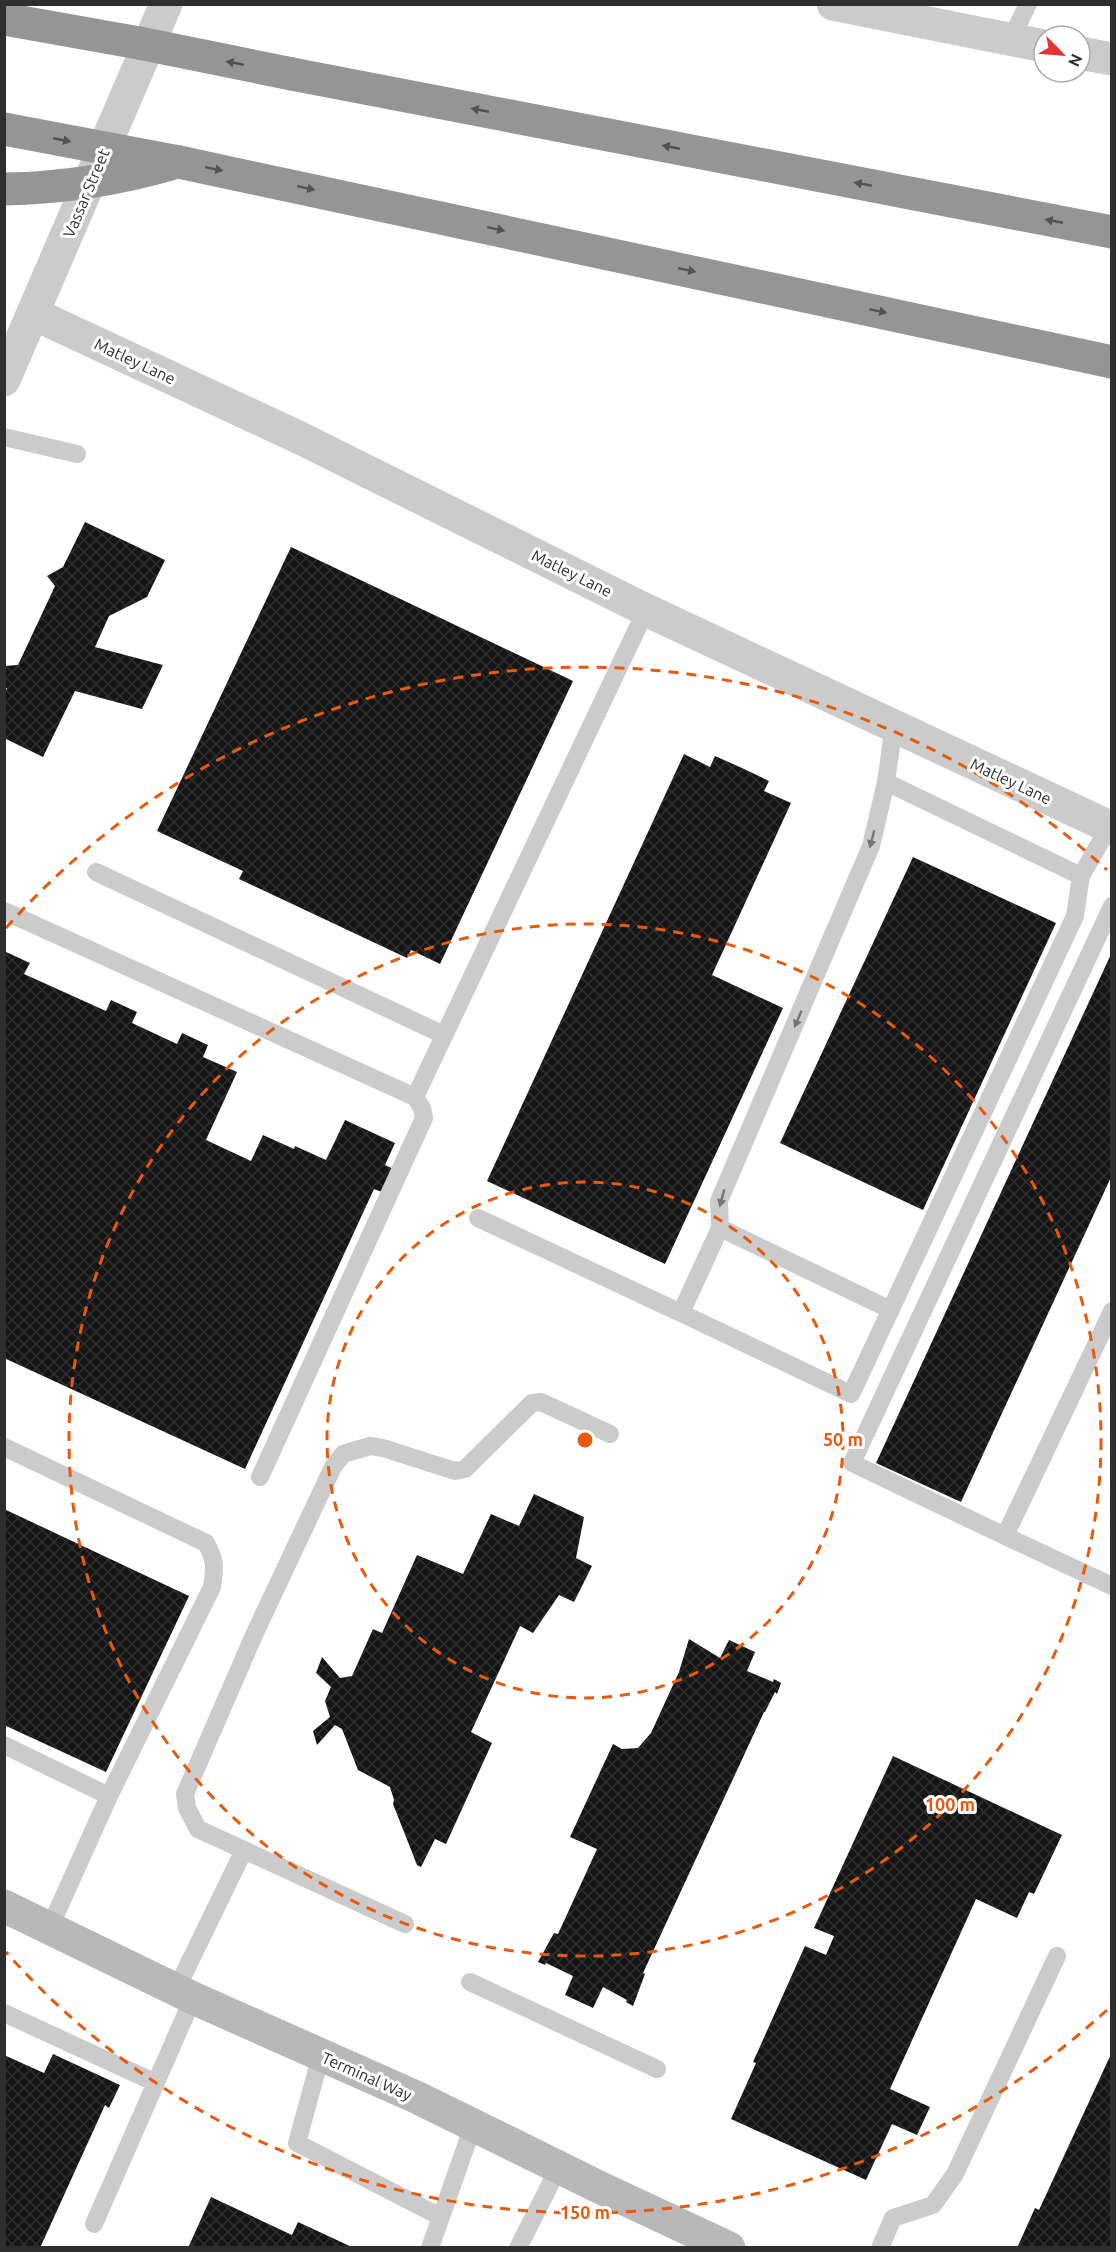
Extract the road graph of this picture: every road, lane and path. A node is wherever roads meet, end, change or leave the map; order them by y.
1 (43, 4) edge
2 (166, 4) edge
3 (833, 4) edge
4 (1028, 4) edge
5 (7, 20) edge
6 (1011, 39) junction
7 (139, 43) junction
8 (1032, 43) edge
9 (1092, 55) edge
10 (1112, 59) edge
11 (4, 129) edge
12 (179, 162) junction
13 (4, 189) edge
14 (1112, 232) edge
15 (34, 314) junction
16 (1112, 362) edge
17 (4, 380) edge
18 (4, 437) edge
19 (77, 454) dead end
20 (646, 610) junction
21 (894, 725) junction
22 (886, 782) junction
23 (1110, 827) edge
24 (96, 872) dead end
25 (1081, 876) junction
26 (1112, 906) edge
27 (4, 911) edge
28 (444, 1035) junction
29 (415, 1097) junction
30 (478, 1218) dead end
31 (720, 1228) junction
32 (891, 1310) junction
33 (1112, 1311) edge
34 (681, 1313) junction
35 (610, 1434) dead end
36 (4, 1447) edge
37 (260, 1477) dead end
38 (1005, 1536) junction
39 (1112, 1586) edge
40 (4, 1745) edge
41 (109, 1796) junction
42 (244, 1850) junction
43 (4, 1906) edge
44 (405, 1924) dead end
45 (50, 1928) junction
46 (1057, 1956) dead end
47 (470, 1982) dead end
48 (185, 1993) junction
49 (4, 2013) edge
50 (321, 2055) junction
51 (657, 2069) dead end
52 (156, 2083) junction
53 (473, 2126) junction
54 (559, 2167) junction
55 (441, 2217) junction
56 (94, 2224) dead end
57 (430, 2247) edge
58 (518, 2247) edge
59 (729, 2247) edge
60 (880, 2247) edge

1 - 7 highway
2 - 15 street, Vassar Street
3 - 6 street
4 - 6 lane
5 - 7 highway
6 - 8 street
14 -> 7 highway, bridge
9 - 10 street
11 -> 12 highway, bridge
12 - 13 highway, bridge
12 -> 16 highway
15 - 17 street, Vassar Street
15 - 20 street, Matley Lane
18 - 19 lane
20 - 21 street, Matley Lane
20 - 28 lane
21 - 22 lane
21 - 23 street, Matley Lane
22 - 25 lane
22 -> 31 lane
23 - 25 lane
24 - 28 lane
25 - 32 lane
26 - 38 lane
27 - 29 lane
28 - 29 lane
29 - 37 lane
30 - 34 lane
31 - 32 lane
31 - 34 lane
32 - 34 lane
33 - 38 lane
35 - 42 lane
36 - 41 lane
38 - 39 lane
40 - 41 lane
41 - 45 lane
42 - 44 lane
42 - 48 lane
43 - 45 main road, Terminal Way
45 - 48 main road, Terminal Way
46 - 60 lane
47 - 51 lane
48 - 50 main road, Terminal Way
48 - 52 lane
49 - 52 lane
50 - 53 main road, Terminal Way
50 - 55 lane
52 - 56 lane
53 - 54 main road, Terminal Way
53 - 55 lane
54 - 58 lane
54 - 59 main road, Terminal Way
55 - 57 lane

